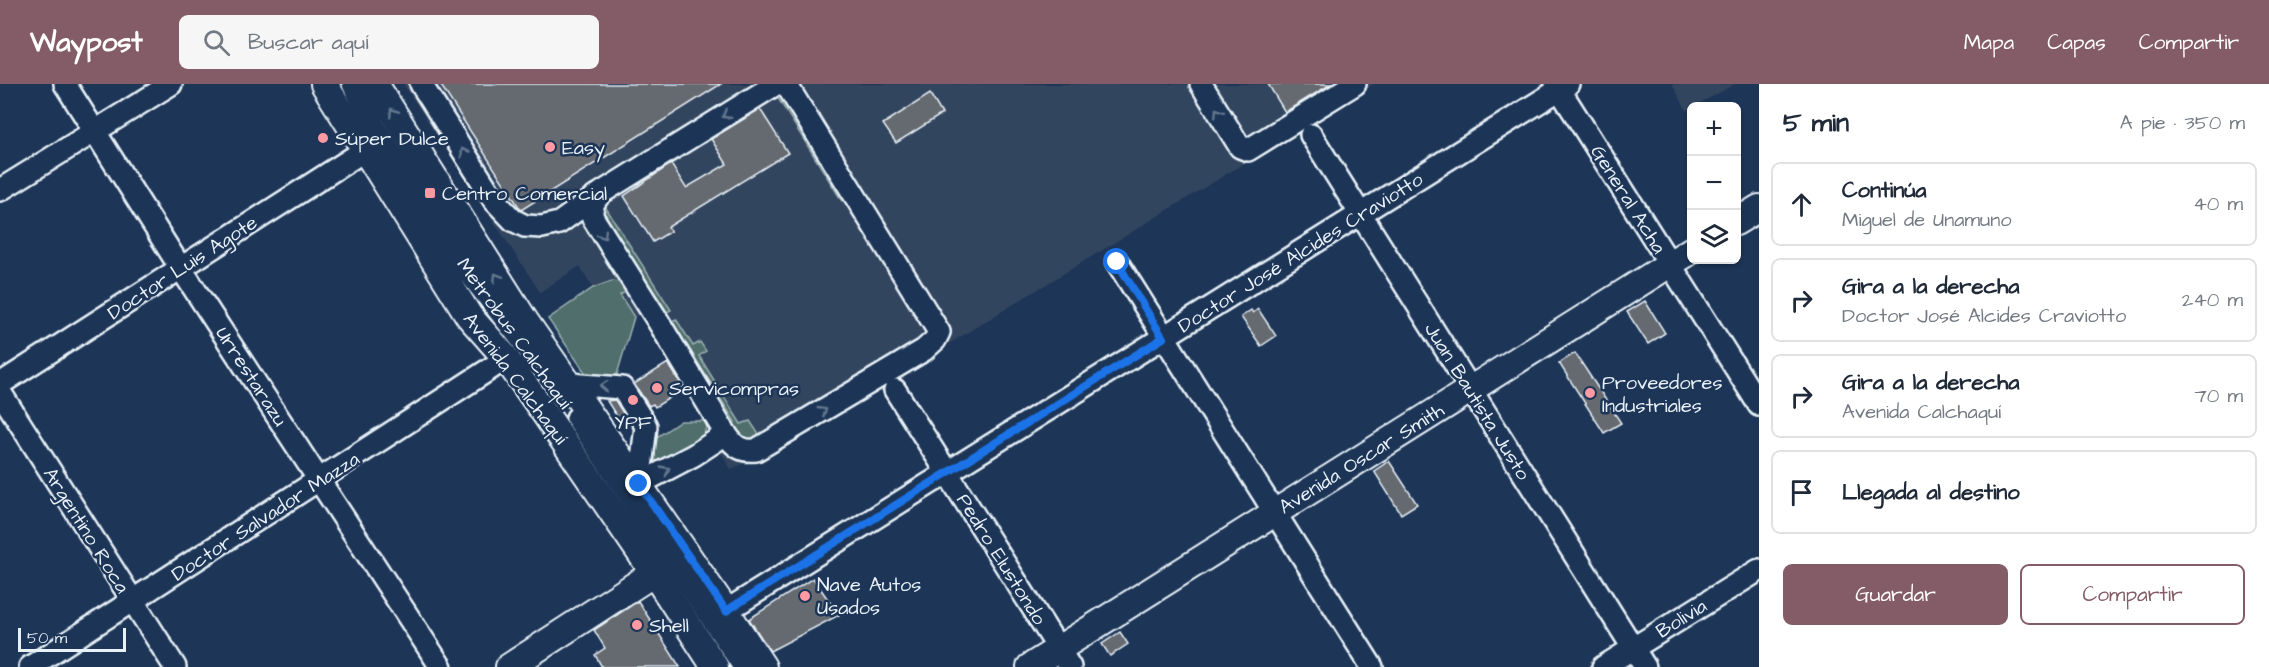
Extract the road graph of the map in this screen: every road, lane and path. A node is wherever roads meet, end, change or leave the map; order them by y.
1 (65, 84) edge
2 (171, 84) edge
3 (324, 84) edge
4 (341, 84) edge
5 (353, 84) edge
6 (375, 84) edge
7 (421, 84) edge
8 (776, 84) edge
9 (786, 84) edge
10 (1201, 84) edge
11 (1355, 84) edge
12 (1561, 86) edge
13 (95, 131) junction
14 (1311, 135) dead end
15 (354, 156) junction
16 (0, 190) edge
17 (601, 193) junction
18 (1759, 207) edge
19 (1359, 214) junction
20 (1741, 219) edge
21 (1687, 252) edge
22 (1117, 262) dead end
23 (1669, 263) junction
24 (180, 267) junction
25 (469, 316) junction
26 (1163, 338) junction
27 (492, 367) junction
28 (0, 384) edge
29 (568, 384) junction
30 (1471, 389) junction
31 (895, 390) dead end
32 (0, 392) edge
33 (1759, 405) edge
34 (726, 434) junction
35 (948, 473) junction
36 (321, 480) junction
37 (623, 496) junction
38 (1274, 513) junction
39 (669, 562) junction
40 (1759, 570) edge
41 (132, 602) junction
42 (726, 611) junction
43 (1633, 648) junction
44 (1064, 658) edge
45 (719, 666) edge
46 (30, 667) edge
47 (175, 667) edge
48 (441, 667) edge
49 (509, 667) edge
50 (744, 667) edge
51 (763, 667) edge
52 (1030, 667) edge
53 (1372, 667) edge
54 (1603, 667) edge
55 (1645, 667) edge

1 - 13 street, Urrestarazu
2 - 13 street
3 - 15 main road, Avenida Calchaquí
4 - 37 street, Metrobus Calchaquí
5 - 37 street, Metrobus Calchaquí
29 -> 6 main road, Avenida Calchaquí
17 -> 7 street
8 -> 17 street
34 -> 9 street
11 -> 10 street
12 - 19 street, Doctor José Alcides Craviotto
12 - 23 street, General Acha
13 - 16 street
13 - 24 street, Urrestarazu
14 - 19 street, Juan Bautista Justo
15 - 24 street, Doctor Luis Agote
15 - 25 main road, Avenida Calchaquí
17 -> 34 street
18 - 20 main road
19 - 26 street, Doctor José Alcides Craviotto
19 - 30 street, Juan Bautista Justo
21 - 23 main road, Avenida Oscar Smith
22 - 26 street
23 - 30 main road, Avenida Oscar Smith
23 - 33 street, General Acha
24 - 28 street, Doctor Luis Agote
24 - 36 street, Urrestarazu
25 - 27 main road
25 - 37 main road, Avenida Calchaquí
26 - 35 street, Doctor José Alcides Craviotto
26 - 38 street
27 - 36 street, Doctor Salvador Mazza
27 - 37 main road
29 - 37 main road, Avenida Calchaquí
37 -> 29 street
30 - 38 main road, Avenida Oscar Smith
30 - 43 street, Juan Bautista Justo
31 - 35 street, Pedro Elustondo
32 - 41 street, Argentino Roca
37 -> 34 street
35 - 42 street, Doctor José Alcides Craviotto
35 - 44 street, Pedro Elustondo
36 - 41 street, Doctor Salvador Mazza
36 - 48 street, Urrestarazu
37 - 39 main road, Avenida Calchaquí
37 - 39 main road, Avenida Calchaquí
38 - 44 main road, Avenida Oscar Smith
38 - 53 street
39 - 42 main road, Avenida Calchaquí
39 - 45 main road, Avenida Calchaquí
39 - 49 main road
39 - 50 street
40 - 43 street, Bolivia
41 - 46 street, Doctor Salvador Mazza
41 - 47 street, Argentino Roca
42 - 51 main road, Avenida Calchaquí
43 - 54 street, Bolivia
43 - 55 street, Juan Bautista Justo
44 - 52 main road, Avenida Oscar Smith

